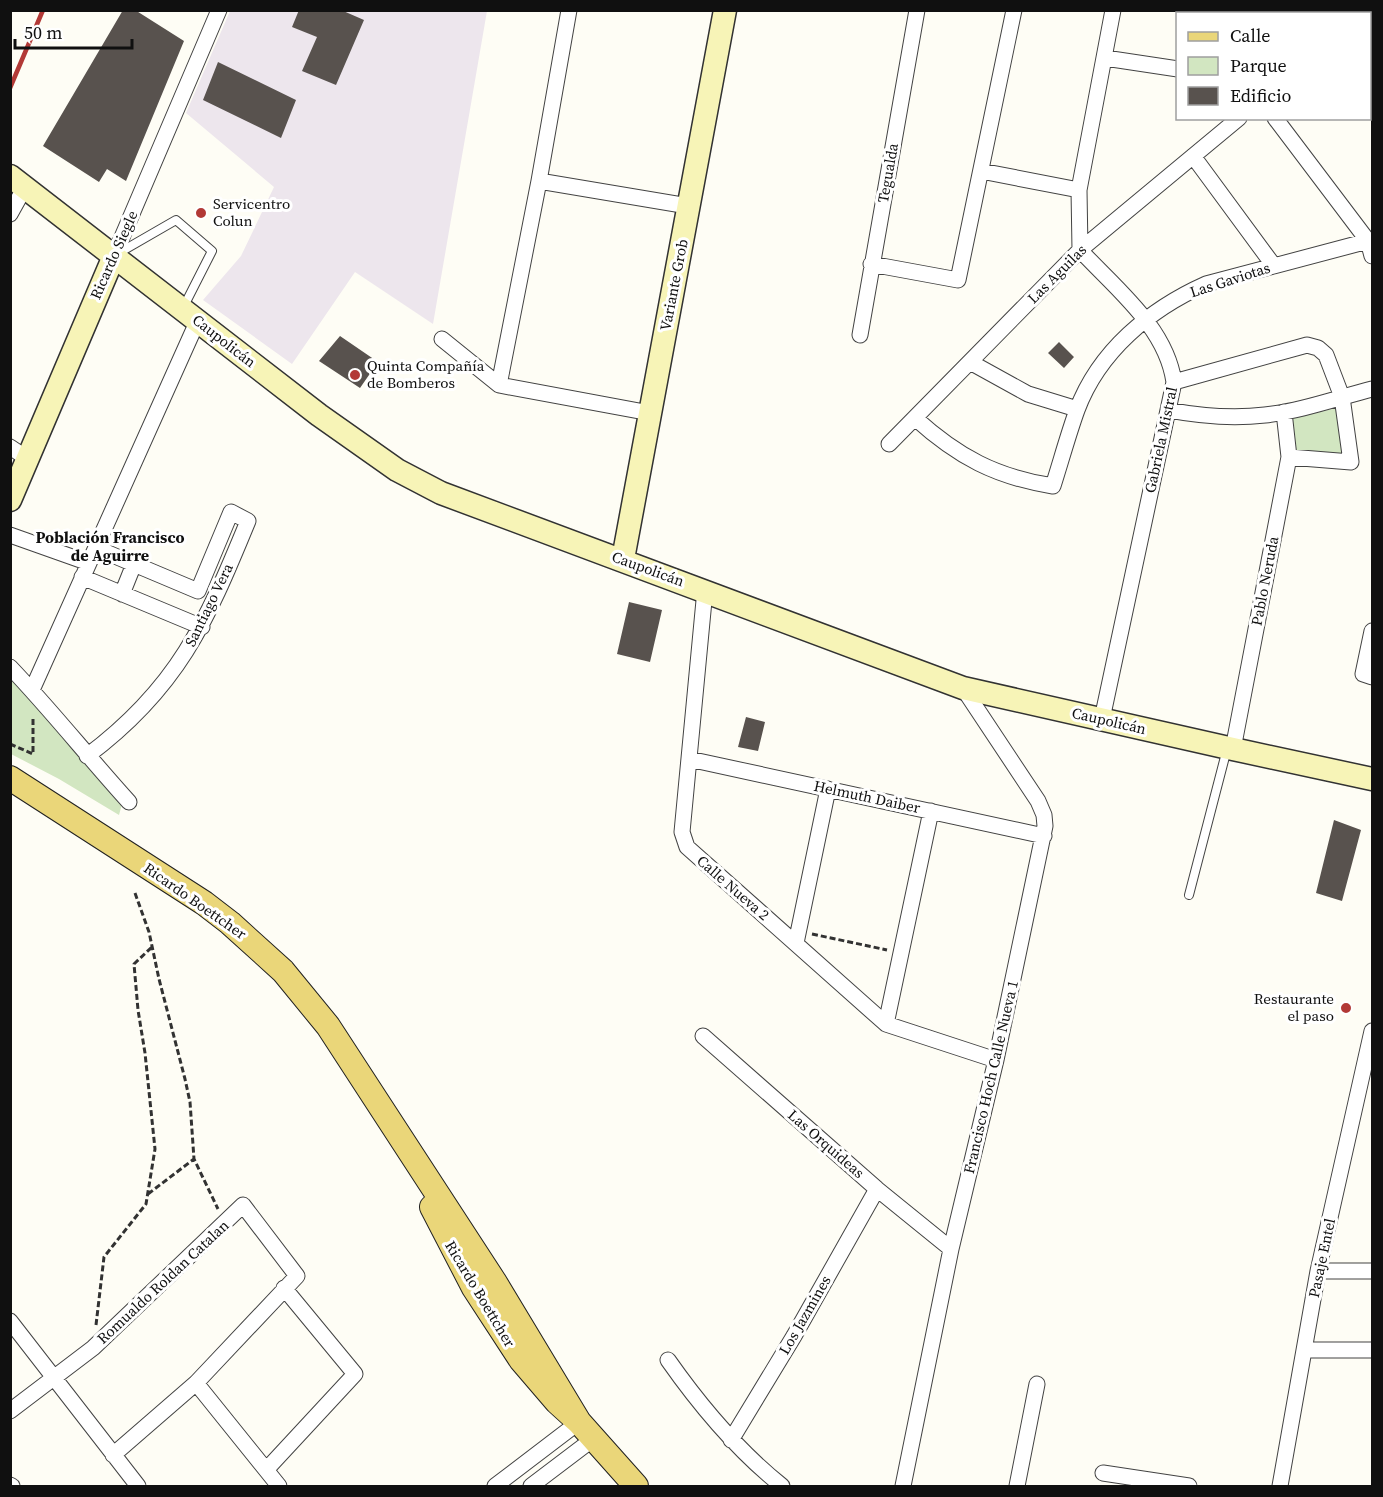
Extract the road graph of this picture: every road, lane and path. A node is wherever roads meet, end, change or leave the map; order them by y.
1 (219, 10) edge
2 (569, 10) edge
3 (725, 10) edge
4 (917, 10) edge
5 (1014, 10) edge
6 (1113, 10) edge
7 (1105, 58) junction
8 (1176, 69) edge
9 (1237, 120) edge
10 (1276, 120) edge
11 (1193, 156) junction
12 (981, 171) junction
13 (18, 181) edge
14 (539, 181) junction
15 (1079, 190) junction
16 (688, 206) junction
17 (10, 214) edge
18 (1370, 248) edge
19 (1080, 250) junction
20 (114, 256) junction
21 (871, 264) junction
22 (1274, 266) junction
23 (190, 315) junction
24 (1145, 319) junction
25 (860, 335) dead end
26 (442, 339) dead end
27 (970, 362) junction
28 (1174, 382) junction
29 (499, 385) junction
30 (1372, 389) edge
31 (1342, 397) junction
32 (1077, 409) junction
33 (1168, 410) junction
34 (1284, 412) junction
35 (650, 413) junction
36 (915, 418) junction
37 (889, 444) dead end
38 (19, 453) edge
39 (1289, 457) junction
40 (10, 500) edge
41 (10, 536) edge
42 (96, 548) junction
43 (623, 559) junction
44 (134, 564) junction
45 (86, 570) junction
46 (705, 590) junction
47 (122, 594) junction
48 (201, 627) junction
49 (1372, 631) edge
50 (10, 667) edge
51 (1372, 677) edge
52 (963, 688) junction
53 (32, 690) junction
54 (1102, 719) junction
55 (34, 733) dead end
56 (10, 744) edge
57 (1230, 749) junction
58 (87, 756) junction
59 (689, 759) junction
60 (10, 778) edge
61 (1372, 779) edge
62 (828, 789) junction
63 (129, 802) dead end
64 (932, 811) junction
65 (1044, 836) junction
66 (135, 893) dead end
67 (1189, 895) dead end
68 (797, 937) junction
69 (152, 947) junction
70 (902, 953) junction
71 (886, 1024) junction
72 (1372, 1030) edge
73 (704, 1036) dead end
74 (996, 1060) junction
75 (194, 1159) junction
76 (877, 1190) junction
77 (147, 1196) junction
78 (226, 1223) junction
79 (951, 1249) junction
80 (1318, 1271) junction
81 (1372, 1271) edge
82 (284, 1288) junction
83 (10, 1321) edge
84 (93, 1348) junction
85 (1304, 1350) junction
86 (1372, 1350) edge
87 (669, 1360) dead end
88 (53, 1377) junction
89 (196, 1383) junction
90 (1037, 1384) dead end
91 (10, 1411) edge
92 (586, 1431) junction
93 (731, 1440) junction
94 (113, 1455) junction
95 (266, 1470) junction
96 (1103, 1473) dead end
97 (138, 1486) edge
98 (279, 1486) edge
99 (495, 1486) edge
100 (531, 1486) edge
101 (636, 1486) edge
102 (782, 1486) edge
103 (903, 1486) edge
104 (1017, 1486) edge
105 (1189, 1486) edge
106 (1280, 1486) edge

1 - 20 street, Ricardo Siegle
2 - 14 street
3 - 16 street, Variante Grob
4 - 21 street, Tegualda
5 - 12 street
6 - 7 street
7 - 8 street
7 - 15 street
9 - 11 street, Las Aguilas
10 - 18 street
11 - 19 street, Las Aguilas
11 - 22 street
12 - 15 street
12 - 21 street
13 - 17 street
13 - 20 street, Caupolicán
14 - 16 street
14 - 29 street
15 - 19 street
16 - 35 street, Variante Grob
18 - 22 street, Las Gaviotas
19 - 24 street, Gabriela Mistral
19 - 27 street, Las Aguilas
20 - 23 street, Caupolicán
20 - 23 lane
20 - 38 street, Ricardo Siegle
21 - 25 street, Tegualda
22 - 24 street, Las Gaviotas
23 - 42 street
23 - 43 street, Caupolicán
24 - 28 street, Gabriela Mistral
24 - 32 street, Las Gaviotas
26 - 29 street
27 - 32 street
27 - 36 street, Las Aguilas
28 - 31 street
28 - 33 street, Gabriela Mistral
29 - 35 street
30 - 31 street
31 - 34 street
31 - 39 street
32 - 36 street, Las Gaviotas
33 - 34 street
33 - 54 street, Gabriela Mistral
34 - 39 street, Pablo Neruda
35 - 43 street, Variante Grob
36 - 37 street, Las Aguilas
38 - 40 street, Ricardo Siegle
39 - 57 street, Pablo Neruda
41 - 45 street
42 - 44 street
42 - 45 street
43 - 46 street, Caupolicán
44 - 47 street
44 - 48 street, Santiago Vera
45 - 47 street
45 - 53 street
46 - 52 street, Caupolicán
46 - 59 street, Calle Nueva 2
47 - 48 street
48 - 58 street, Santiago Vera
49 - 51 street
50 - 53 street
52 - 54 street, Caupolicán
52 - 65 street, Francisco Hoch Calle Nueva 1
53 - 58 street
54 - 57 street, Caupolicán
55 - 56 path
57 - 61 street, Caupolicán
57 - 67 lane
58 - 63 street
59 - 62 street, Helmuth Daiber
59 - 68 street, Calle Nueva 2
60 - 92 main road, Ricardo Boettcher
62 - 64 street, Helmuth Daiber
62 - 68 street
64 - 65 street, Helmuth Daiber
64 - 70 street
65 - 74 street, Francisco Hoch Calle Nueva 1
66 - 69 path
68 - 70 path
68 - 71 street, Calle Nueva 2
69 - 75 path
69 - 77 path
70 - 71 street
71 - 74 street, Calle Nueva 2
72 - 80 street, Pasaje Entel
73 - 76 street, Las Orquideas
74 - 79 street, Francisco Hoch Calle Nueva 1
75 - 77 path
75 - 78 path
76 - 79 street, Las Orquideas
76 - 93 street, Los Jazmines
77 - 84 path
78 - 82 street, Romualdo Roldan Catalan
78 - 84 street, Romualdo Roldan Catalan
79 - 103 street, Francisco Hoch Calle Nueva 1
80 - 81 street
80 - 85 street, Pasaje Entel
82 - 89 street
82 - 95 street
83 - 88 street
84 - 88 street, Romualdo Roldan Catalan
85 - 86 street
85 - 106 street, Pasaje Entel
87 - 93 street
88 - 91 street, Romualdo Roldan Catalan
88 - 94 street
89 - 94 street
89 - 95 street
90 - 104 street
92 - 99 street
92 - 100 street
92 - 101 main road, Ricardo Boettcher
93 - 102 street
94 - 97 street
95 - 98 street
96 - 105 street

